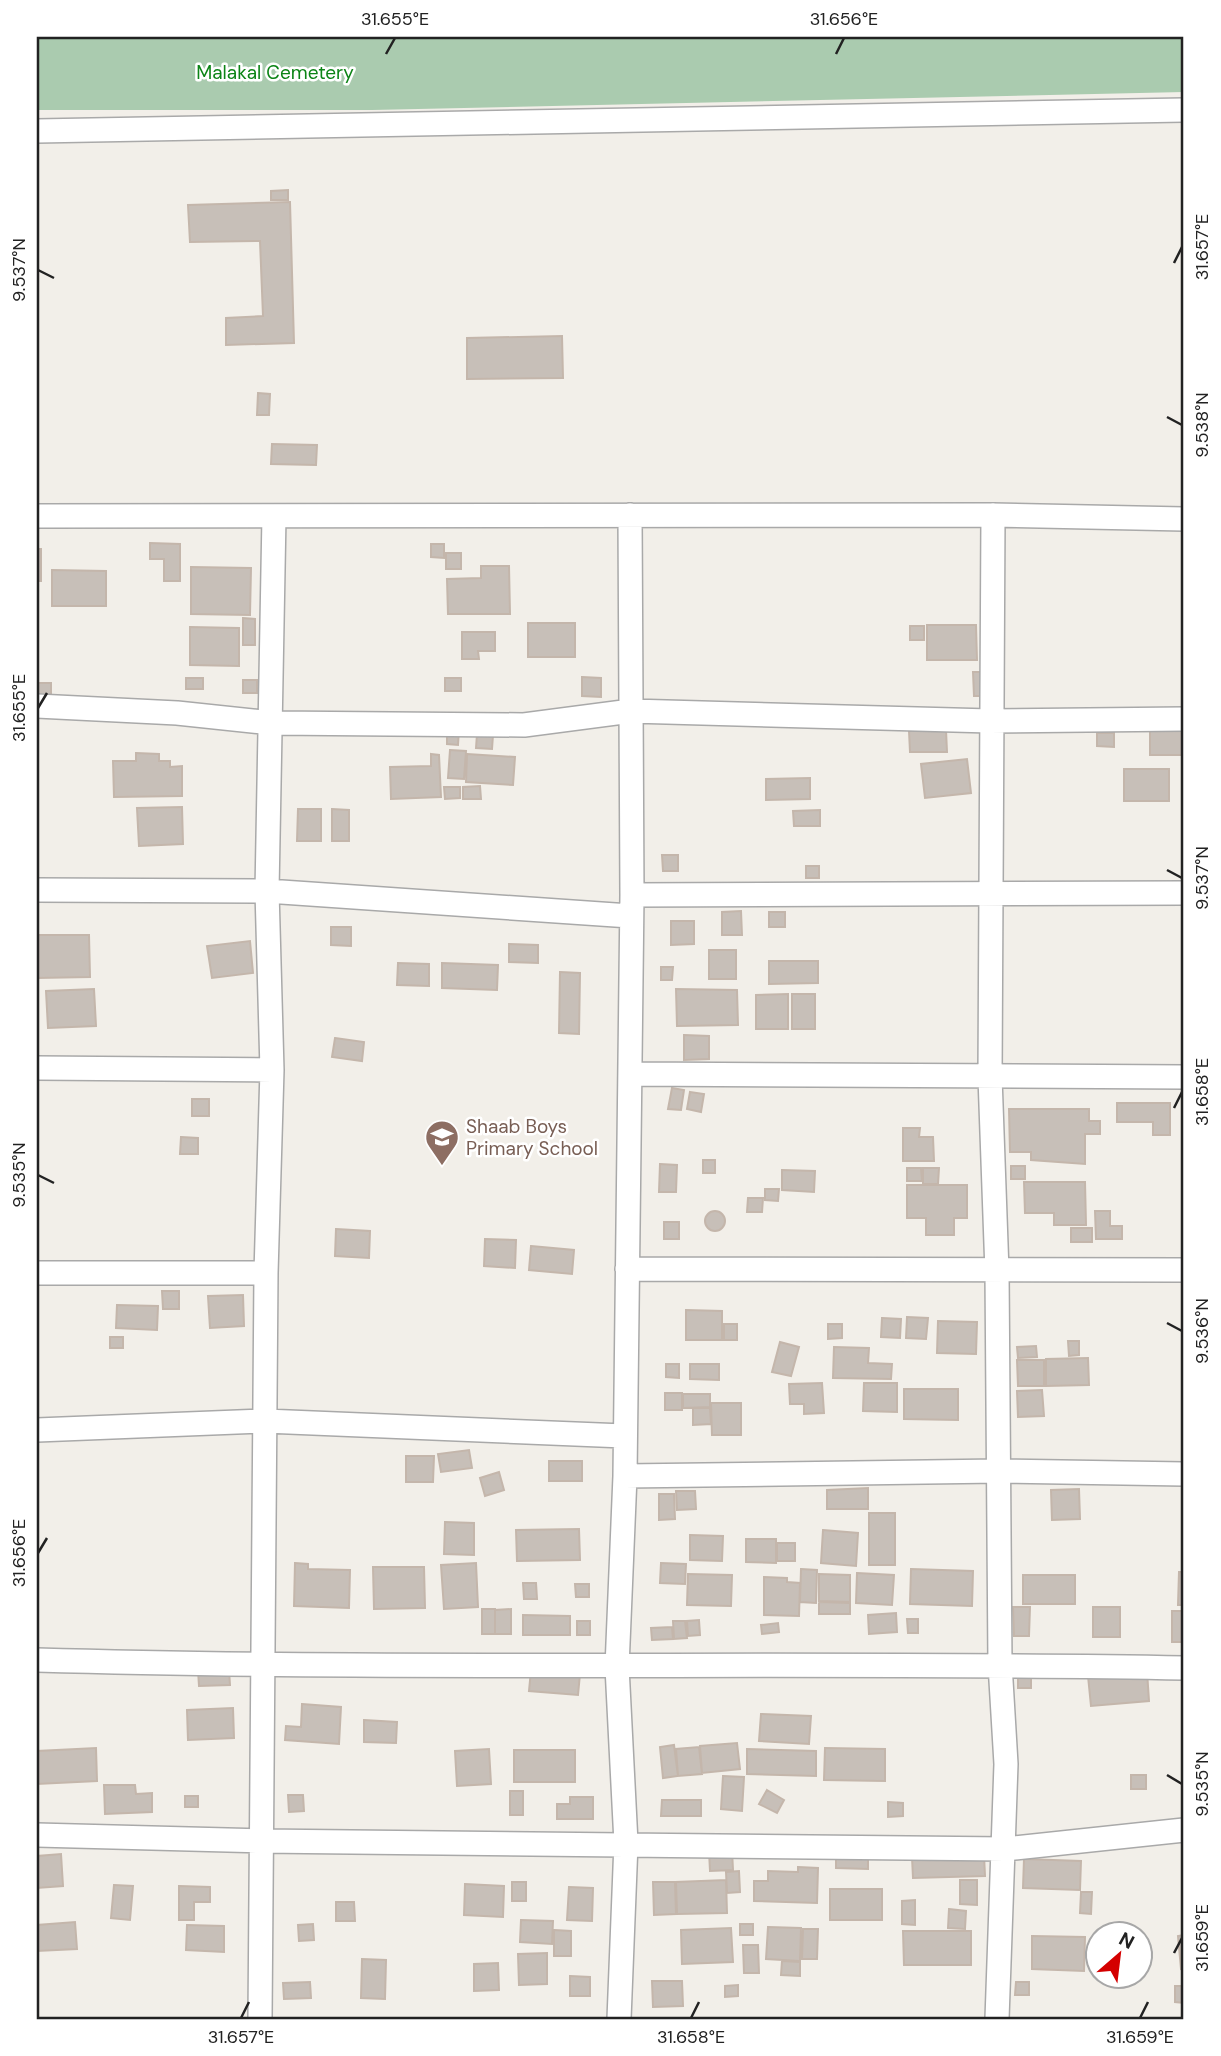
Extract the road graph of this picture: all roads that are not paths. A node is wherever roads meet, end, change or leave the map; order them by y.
1 (1184, 110) edge
2 (37, 131) edge
3 (630, 515) junction
4 (993, 515) junction
5 (37, 516) edge
6 (274, 516) junction
7 (1184, 519) edge
8 (37, 706) edge
9 (631, 711) junction
10 (1184, 719) edge
11 (990, 721) junction
12 (272, 723) junction
13 (37, 890) edge
14 (267, 891) junction
15 (990, 892) junction
16 (1184, 893) edge
17 (631, 906) junction
18 (37, 1068) edge
19 (272, 1070) junction
20 (630, 1074) junction
21 (990, 1077) junction
22 (1184, 1077) edge
23 (627, 1269) junction
24 (1184, 1270) edge
25 (997, 1272) junction
26 (37, 1273) edge
27 (266, 1273) junction
28 (265, 1421) junction
29 (37, 1430) edge
30 (624, 1436) junction
31 (999, 1471) junction
32 (1184, 1474) edge
33 (625, 1476) junction
34 (37, 1660) edge
35 (1000, 1664) junction
36 (264, 1667) junction
37 (617, 1667) junction
38 (1184, 1668) edge
39 (1184, 1830) edge
40 (37, 1835) edge
41 (261, 1841) junction
42 (626, 1843) junction
43 (1005, 1849) junction
44 (260, 2019) edge
45 (618, 2019) edge
46 (997, 2019) edge

1 - 2 street
3 - 4 street
3 - 6 street
3 - 9 street
4 - 7 street
4 - 11 street
5 - 6 street
6 - 12 street
8 - 12 street
9 - 11 street
9 - 12 street
9 - 17 street
10 - 11 street
11 - 15 street
12 - 14 street
13 - 14 street
14 - 17 street
14 - 19 street
15 - 16 street
15 - 17 street
15 - 21 street
17 - 20 street
18 - 19 street
19 - 27 street
20 - 21 street
20 - 23 street
21 - 22 street
21 - 25 street
23 - 25 street
23 - 30 street
24 - 25 street
25 - 31 street
26 - 27 street
27 - 28 street
28 - 29 street
28 - 30 street
28 - 36 street
30 - 33 street
31 - 32 street
31 - 33 street
31 - 35 street
33 - 37 street
34 - 36 street
35 - 37 street
35 - 38 street
35 - 43 street
36 - 37 street
36 - 41 street
37 - 42 street
39 - 43 street
40 - 41 street
41 - 42 street
41 - 44 street
42 - 43 street
42 - 45 street
43 - 46 street

